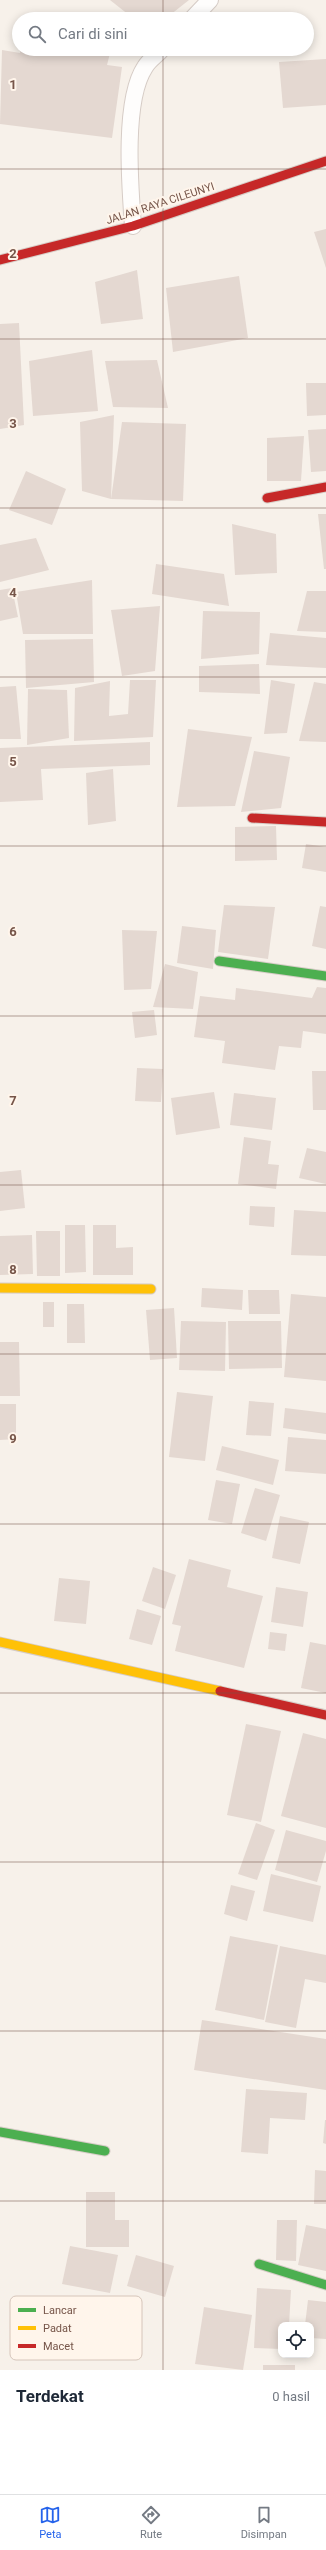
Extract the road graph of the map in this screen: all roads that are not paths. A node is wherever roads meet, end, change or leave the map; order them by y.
1 (210, 0) edge
2 (199, 12) edge
3 (155, 56) edge
4 (326, 161) edge
5 (133, 226) junction
6 (0, 260) edge
7 (326, 487) edge
8 (267, 498) dead end
9 (252, 818) dead end
10 (326, 822) edge
11 (219, 961) dead end
12 (326, 976) edge
13 (0, 1288) edge
14 (151, 1289) dead end
15 (0, 1642) edge
16 (326, 1715) edge
17 (0, 2132) edge
18 (105, 2151) dead end
19 (259, 2264) dead end
20 (326, 2285) edge

1 - 2 lane
3 - 5 lane
4 - 5 main road, JALAN RAYA CILEUNYI
5 - 6 main road, JALAN RAYA CILEUNYI
7 - 8 main road
9 - 10 main road
11 - 12 main road
13 - 14 main road
15 - 16 main road
17 - 18 main road
19 - 20 main road

